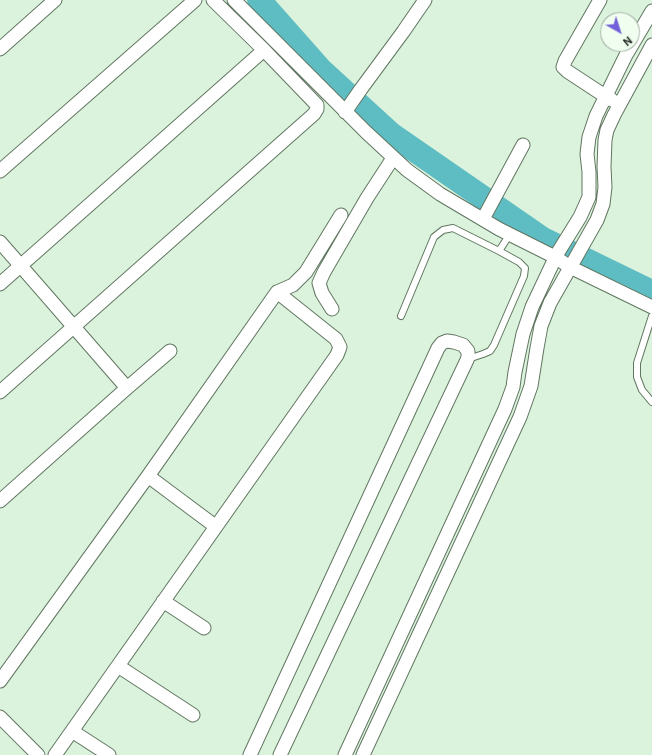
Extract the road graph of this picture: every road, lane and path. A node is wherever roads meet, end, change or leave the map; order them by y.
1 (55, 0) edge
2 (194, 0) edge
3 (213, 0) edge
4 (234, 0) edge
5 (425, 0) edge
6 (600, 0) edge
7 (652, 11) edge
8 (652, 45) edge
9 (0, 49) edge
10 (264, 50) junction
11 (605, 96) junction
12 (620, 103) junction
13 (347, 109) junction
14 (523, 145) dead end
15 (393, 158) junction
16 (0, 171) edge
17 (489, 208) junction
18 (341, 215) dead end
19 (510, 234) junction
20 (0, 242) edge
21 (499, 252) junction
22 (556, 255) junction
23 (572, 264) junction
24 (21, 266) junction
25 (0, 284) edge
26 (277, 292) junction
27 (652, 307) edge
28 (332, 309) dead end
29 (401, 316) dead end
30 (652, 316) edge
31 (74, 327) junction
32 (170, 352) dead end
33 (467, 360) junction
34 (127, 388) junction
35 (0, 392) edge
36 (652, 402) edge
37 (148, 476) junction
38 (0, 501) edge
39 (215, 526) junction
40 (163, 601) junction
41 (204, 628) dead end
42 (118, 666) junction
43 (0, 681) edge
44 (192, 715) dead end
45 (0, 717) edge
46 (72, 731) junction
47 (38, 755) edge
48 (55, 755) edge
49 (109, 755) edge
50 (250, 755) edge
51 (280, 755) edge
52 (344, 755) edge
53 (363, 755) edge

1 - 9 street
2 - 16 street
3 - 10 street
4 - 13 street
5 - 13 street
6 - 11 street
7 - 11 street
8 - 12 street
10 - 24 street
10 - 31 street
11 - 12 street
11 - 22 street
12 - 23 street
13 - 15 street
14 - 17 street
15 - 17 street
15 - 28 street
17 - 19 street
18 - 26 street
19 - 21 lane
19 - 22 street
20 - 24 street
21 - 29 lane
21 - 33 lane
22 - 23 street
22 - 52 street
23 - 27 street
23 - 53 street
24 - 25 street
24 - 31 street
26 - 37 street
26 - 39 street
30 - 36 lane
31 - 34 street
31 - 35 street
32 - 34 street
33 - 50 street
33 - 51 street
34 - 38 street
37 - 39 street
37 - 43 street
39 - 40 street
40 - 41 street
40 - 42 street
42 - 44 street
42 - 46 street
45 - 47 street
46 - 48 street
46 - 49 street

